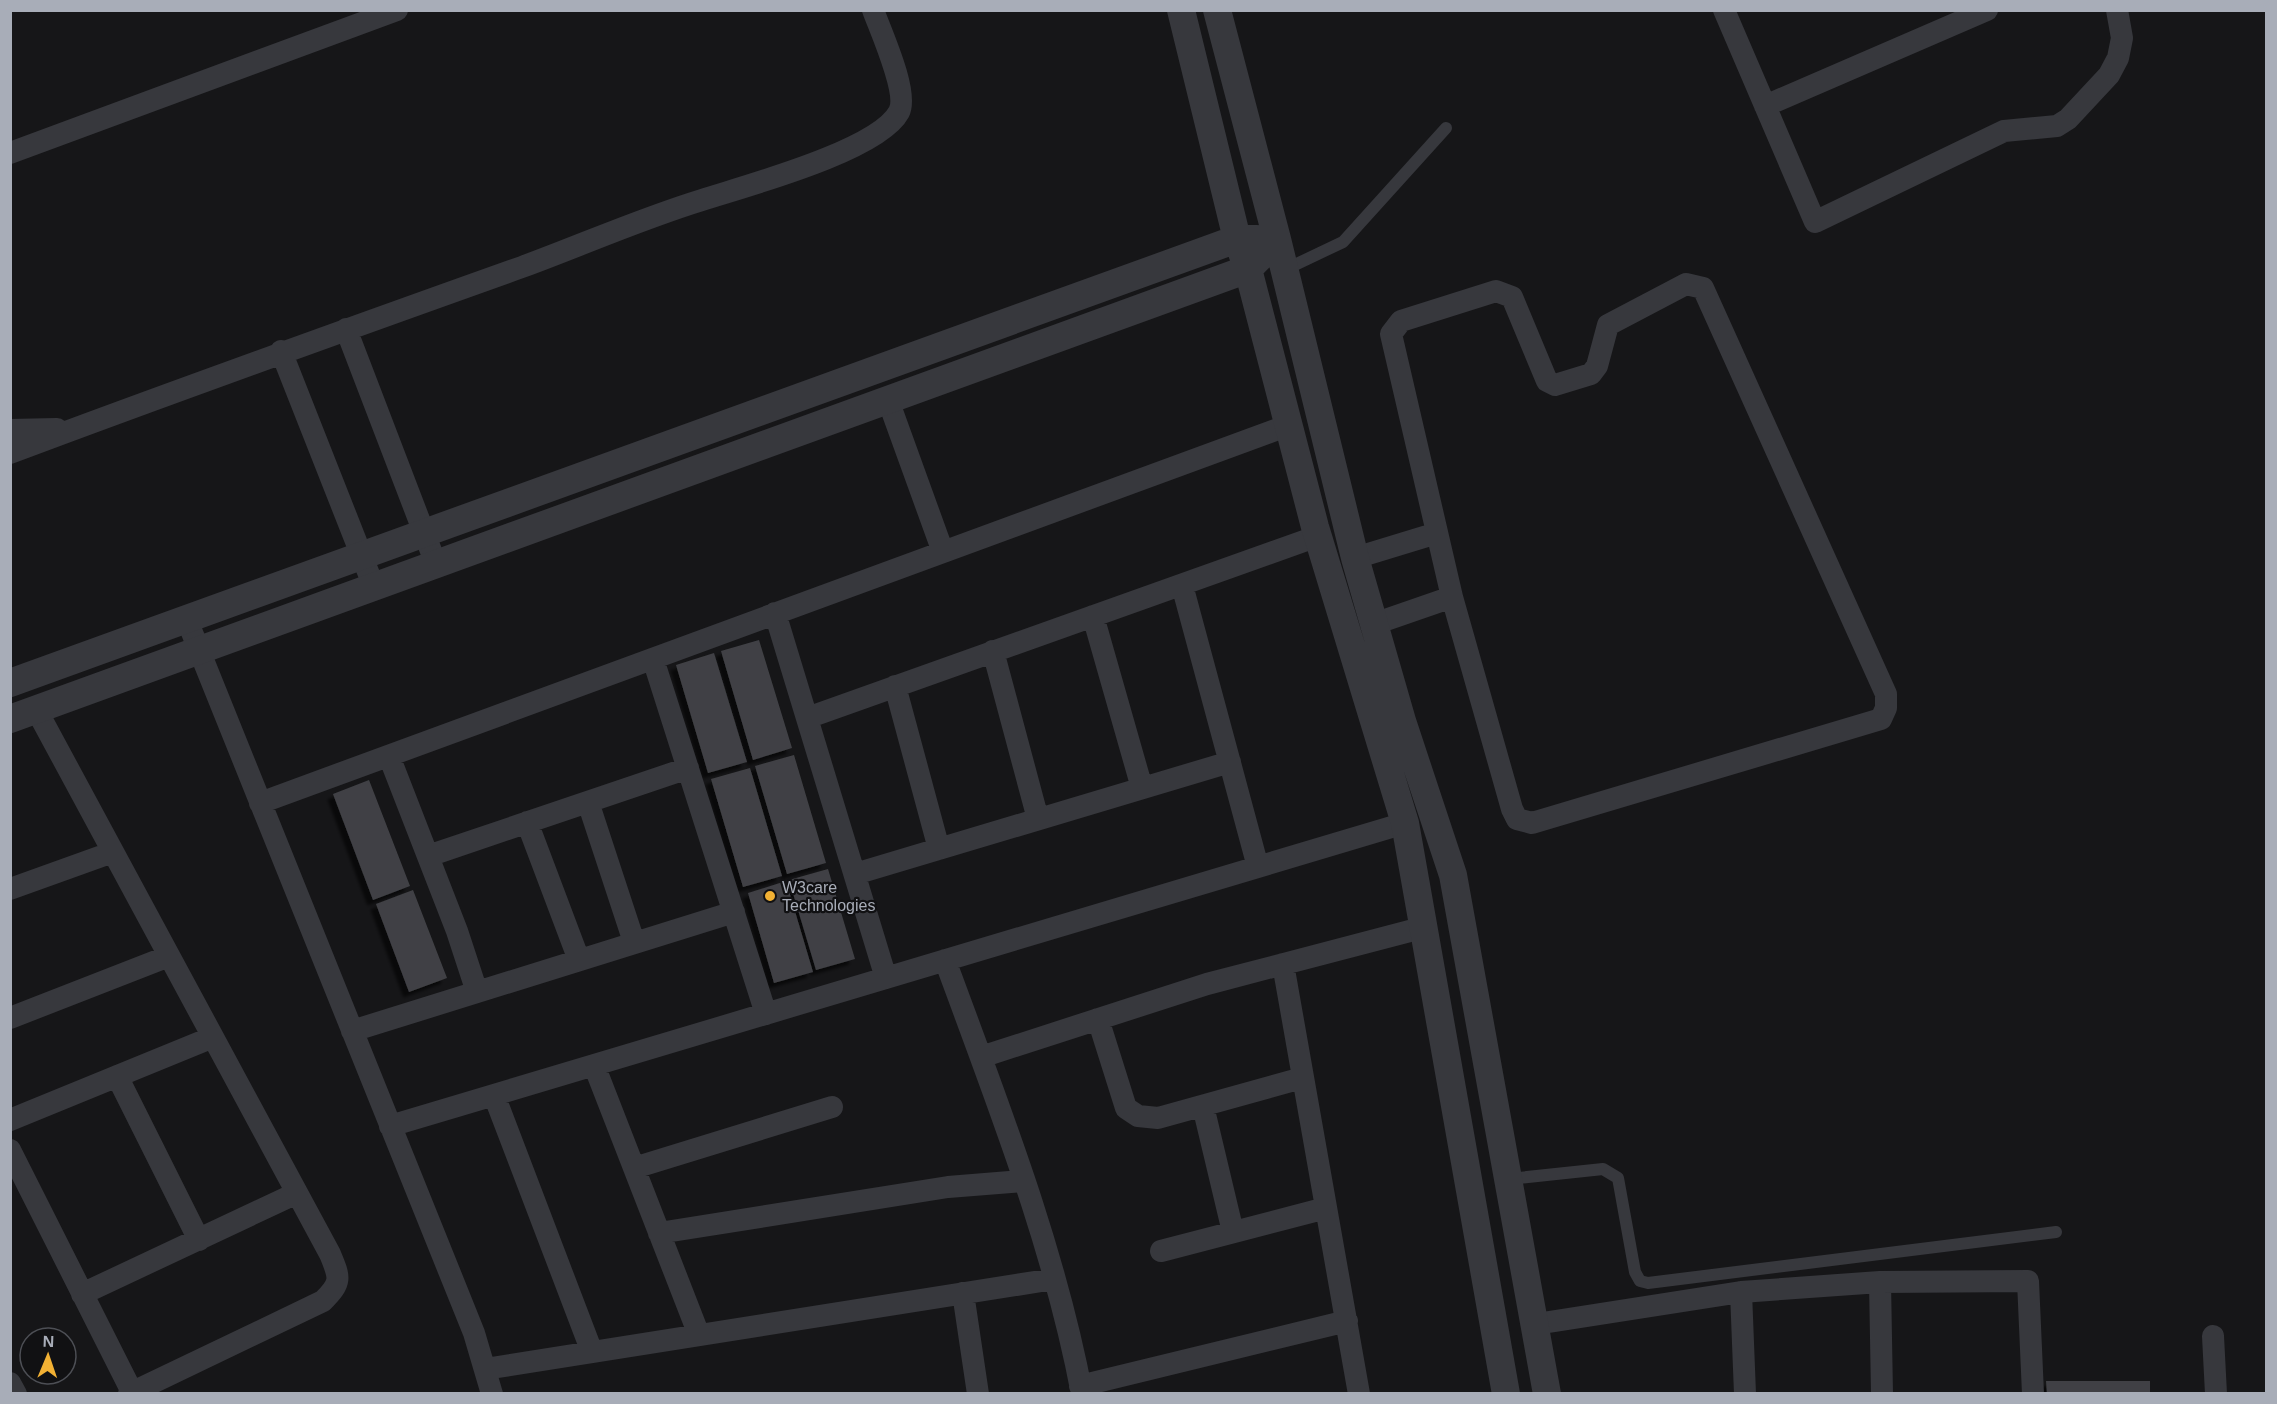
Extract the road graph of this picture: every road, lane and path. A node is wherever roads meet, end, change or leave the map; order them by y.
1 (397, 10) edge
2 (873, 10) edge
3 (1181, 10) edge
4 (1216, 10) edge
5 (1724, 10) edge
6 (1987, 10) edge
7 (2117, 10) edge
8 (1765, 106) junction
9 (1446, 128) dead end
10 (10, 153) edge
11 (1237, 239) junction
12 (1277, 239) junction
13 (1248, 269) junction
14 (1284, 270) junction
15 (346, 329) junction
16 (281, 351) junction
17 (888, 400) junction
18 (1289, 425) junction
19 (74, 429) junction
20 (10, 430) edge
21 (10, 453) edge
22 (1437, 533) junction
23 (423, 535) junction
24 (1318, 536) junction
25 (944, 552) junction
26 (363, 556) junction
27 (1355, 558) junction
28 (436, 564) junction
29 (1182, 585) junction
30 (374, 586) junction
31 (1452, 597) junction
32 (775, 614) junction
33 (1093, 616) junction
34 (187, 620) junction
35 (1374, 624) junction
36 (199, 650) junction
37 (993, 651) junction
38 (653, 658) junction
39 (10, 683) edge
40 (895, 686) junction
41 (23, 714) edge
42 (807, 718) junction
43 (389, 756) junction
44 (1230, 762) junction
45 (688, 768) junction
46 (1142, 788) junction
47 (588, 802) junction
48 (261, 803) junction
49 (1038, 819) junction
50 (527, 822) junction
51 (1405, 823) junction
52 (939, 849) junction
53 (113, 852) junction
54 (428, 856) junction
55 (1258, 867) junction
56 (855, 874) junction
57 (10, 889) edge
58 (734, 912) junction
59 (1425, 927) junction
60 (634, 942) junction
61 (169, 956) junction
62 (579, 960) junction
63 (945, 960) junction
64 (1283, 964) junction
65 (886, 978) junction
66 (477, 992) junction
67 (766, 1014) junction
68 (10, 1018) edge
69 (1098, 1019) junction
70 (352, 1031) junction
71 (213, 1036) junction
72 (981, 1057) junction
73 (594, 1065) junction
74 (117, 1076) junction
75 (1302, 1078) junction
76 (494, 1095) junction
77 (1203, 1106) junction
78 (832, 1107) dead end
79 (10, 1120) edge
80 (390, 1126) junction
81 (10, 1150) edge
82 (634, 1168) junction
83 (1509, 1179) junction
84 (1023, 1180) junction
85 (297, 1193) junction
86 (1326, 1208) junction
87 (1233, 1232) junction
88 (2056, 1232) dead end
89 (659, 1233) junction
90 (199, 1240) junction
91 (1161, 1251) dead end
92 (1054, 1279) junction
93 (1880, 1282) junction
94 (1741, 1292) junction
95 (963, 1293) junction
96 (82, 1294) junction
97 (1347, 1321) junction
98 (1536, 1324) junction
99 (699, 1335) junction
100 (2213, 1336) dead end
101 (592, 1352) junction
102 (484, 1369) junction
103 (10, 1383) edge
104 (1081, 1390) edge
105 (130, 1393) edge
106 (16, 1394) edge
107 (492, 1394) edge
108 (978, 1394) edge
109 (1359, 1394) edge
110 (1506, 1394) edge
111 (1547, 1394) edge
112 (1745, 1394) edge
113 (1882, 1394) edge
114 (2033, 1394) edge
115 (2216, 1394) edge

1 - 10 street
2 - 15 street
3 - 11 street
4 - 12 street
5 - 8 street
6 - 8 street
7 - 8 street
9 - 14 lane
11 - 12 street
11 - 13 street
11 - 23 street
12 - 13 street
12 - 14 street
13 - 17 street
13 - 18 street
14 - 27 street
15 - 16 street
15 - 23 street
16 - 19 street
16 - 26 street
17 - 25 street
17 - 28 street
18 - 24 street
18 - 25 street
19 - 20 street
19 - 21 street
22 - 27 street
22 - 31 street
22 - 31 street
23 - 26 street
23 - 28 street
24 - 29 street
24 - 51 street
25 - 32 street
26 - 30 street
26 - 34 street
27 - 35 street
28 - 30 street
29 - 33 street
29 - 44 street
30 - 36 street
31 - 35 street
32 - 38 street
32 - 42 street
33 - 37 street
33 - 46 street
34 - 36 street
34 - 39 street
35 - 83 street
36 - 41 street
36 - 48 street
37 - 40 street
37 - 49 street
38 - 43 street
38 - 45 street
40 - 42 street
40 - 52 street
41 - 53 street
42 - 56 street
43 - 48 street
43 - 54 street
44 - 46 street
44 - 55 street
45 - 47 street
45 - 58 street
46 - 49 street
47 - 50 street
47 - 60 street
48 - 70 street
49 - 52 street
50 - 54 street
50 - 62 street
51 - 55 street
51 - 59 street
52 - 56 street
53 - 57 street
53 - 61 street
54 - 66 street
55 - 63 street
56 - 65 street
58 - 60 street
58 - 67 street
59 - 64 street
59 - 110 street
60 - 62 street
61 - 68 street
61 - 71 street
62 - 66 street
63 - 65 street
63 - 72 street
64 - 69 street
64 - 75 street
65 - 67 street
66 - 70 street
67 - 73 street
69 - 72 street
69 - 77 street
70 - 80 street
71 - 74 street
71 - 85 street
72 - 84 street
73 - 76 street
73 - 82 street
74 - 79 street
74 - 90 street
75 - 77 street
75 - 86 street
76 - 80 street
76 - 101 street
77 - 87 street
78 - 82 street
80 - 102 street
81 - 96 street
82 - 89 street
83 - 88 lane
83 - 98 street
84 - 89 street
84 - 92 street
85 - 90 street
85 - 105 street
86 - 87 street
86 - 97 street
87 - 91 street
89 - 99 street
90 - 96 street
92 - 95 street
92 - 104 street
93 - 94 street
93 - 113 street
93 - 114 street
94 - 98 street
94 - 112 street
95 - 99 street
95 - 108 street
96 - 105 street
97 - 104 street
97 - 109 street
98 - 111 street
99 - 101 street
100 - 115 street
101 - 102 street
102 - 107 street
103 - 106 street

